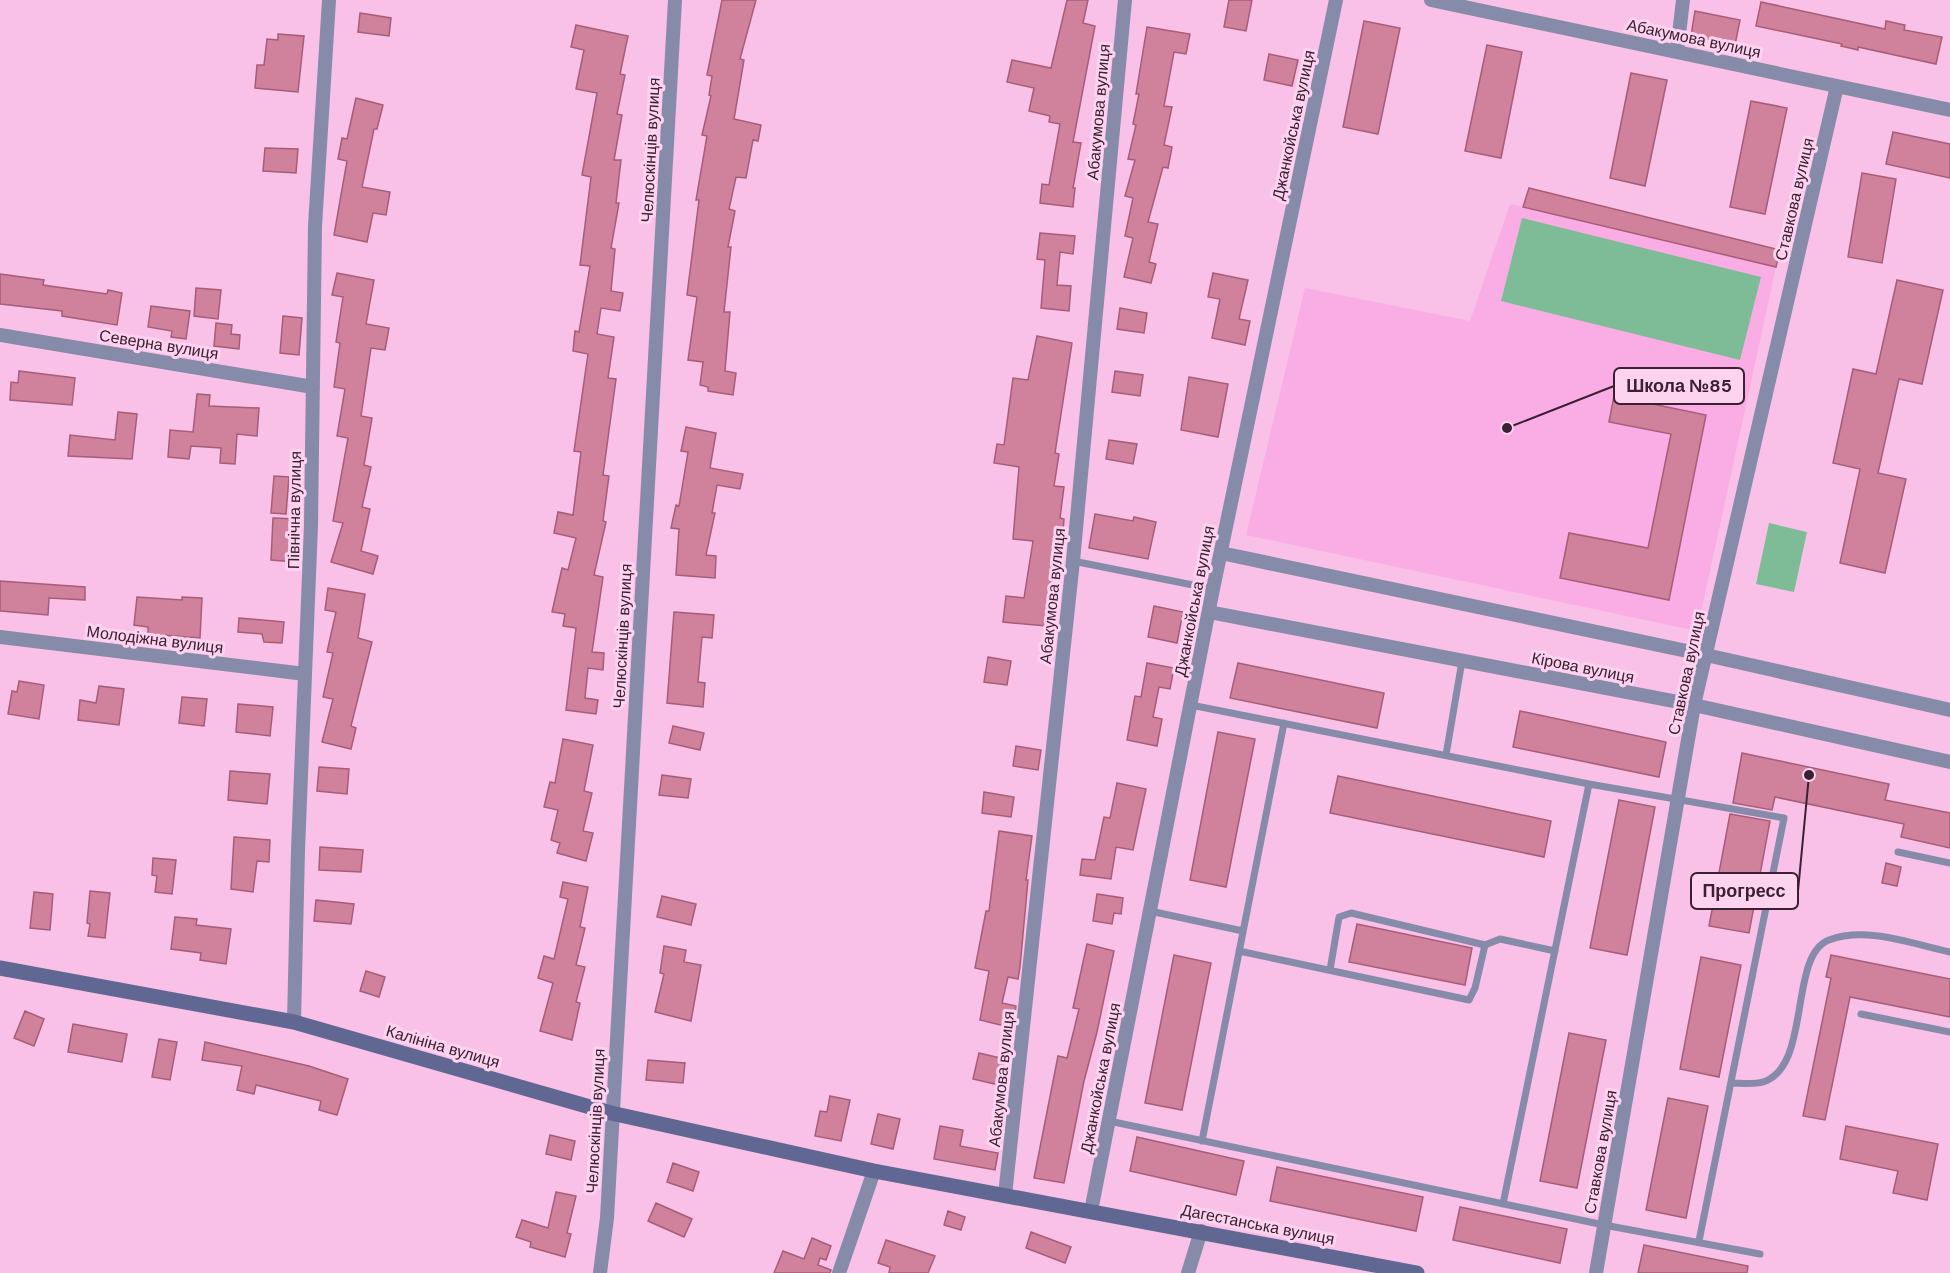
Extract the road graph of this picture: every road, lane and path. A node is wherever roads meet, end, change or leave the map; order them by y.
1 (329, 0) edge
2 (675, 0) edge
3 (1125, 0) edge
4 (1336, 0) edge
5 (1431, 0) edge
6 (1512, 0) edge
7 (1683, 0) edge
8 (1509, 15) junction
9 (1677, 51) junction
10 (1837, 86) junction
11 (1950, 110) edge
12 (0, 335) edge
13 (312, 387) junction
14 (1221, 553) junction
15 (1073, 561) junction
16 (1213, 589) junction
17 (1209, 612) junction
18 (0, 637) edge
19 (1706, 655) junction
20 (1462, 661) junction
21 (305, 674) junction
22 (1191, 705) junction
23 (1694, 705) junction
24 (1950, 710) edge
25 (1284, 723) junction
26 (1446, 755) junction
27 (1950, 762) edge
28 (1589, 784) junction
29 (1678, 799) junction
30 (1898, 852) dead end
31 (1950, 863) edge
32 (1150, 911) junction
33 (1243, 931) junction
34 (1485, 945) junction
35 (1239, 951) junction
36 (1554, 951) junction
37 (1950, 952) edge
38 (0, 968) edge
39 (1330, 970) junction
40 (1861, 1014) dead end
41 (294, 1022) junction
42 (1950, 1032) edge
43 (1731, 1083) junction
44 (611, 1113) junction
45 (1109, 1121) junction
46 (1202, 1141) junction
47 (874, 1171) junction
48 (1005, 1195) junction
49 (1503, 1204) junction
50 (1091, 1211) junction
51 (1604, 1226) junction
52 (1201, 1231) junction
53 (1699, 1241) junction
54 (1760, 1254) dead end
55 (600, 1273) edge
56 (840, 1273) edge
57 (1188, 1273) edge
58 (1417, 1273) edge
59 (1596, 1273) edge

1 - 13 street, Північна вулиця
2 - 44 street, Челюскінців вулиця
3 - 15 street, Абакумова вулиця
4 - 14 street, Джанкойська вулиця
5 - 8 street, Абакумова вулиця
6 - 8 street
7 - 9 street
8 - 9 street, Абакумова вулиця
9 - 10 street, Абакумова вулиця
10 - 11 street, Абакумова вулиця
10 - 19 street, Ставкова вулиця
12 - 13 street, Северна вулиця
13 - 21 street, Північна вулиця
14 - 16 street, Джанкойська вулиця
14 - 19 street
15 - 16 lane
15 - 48 street, Абакумова вулиця
16 - 17 street, Джанкойська вулиця
17 - 20 street, Кірова вулиця
17 - 22 street, Джанкойська вулиця
18 - 21 street, Молодіжна вулиця
19 - 23 street, Ставкова вулиця
19 - 24 street
20 - 23 street, Кірова вулиця
20 - 26 lane
21 - 41 street, Північна вулиця
22 - 25 lane
22 - 32 street, Джанкойська вулиця
23 - 27 street, Кірова вулиця
23 - 29 street, Ставкова вулиця
25 - 26 lane
25 - 33 lane
26 - 28 lane
28 - 29 lane
28 - 36 lane
29 - 43 lane
29 - 51 street, Ставкова вулиця
30 - 31 lane
32 - 33 lane
32 - 45 street, Джанкойська вулиця
33 - 35 lane
34 - 36 lane
34 - 39 lane
34 - 39 lane
35 - 39 lane
35 - 46 lane
36 - 49 lane
37 - 43 lane
38 - 41 street, Калініна вулиця
40 - 42 lane
41 - 44 street, Калініна вулиця
43 - 53 lane
44 - 47 street, Калініна вулиця
44 - 55 street, Челюскінців вулиця
45 - 46 lane
45 - 50 street, Джанкойська вулиця
46 - 49 lane
47 - 48 street, Калініна вулиця
47 - 56 street
48 - 50 street, Дагестанська вулиця
49 - 51 lane
50 - 52 street, Дагестанська вулиця
51 - 53 lane
51 - 59 street, Ставкова вулиця
52 - 57 street
52 - 58 street, Дагестанська вулиця
53 - 54 lane

